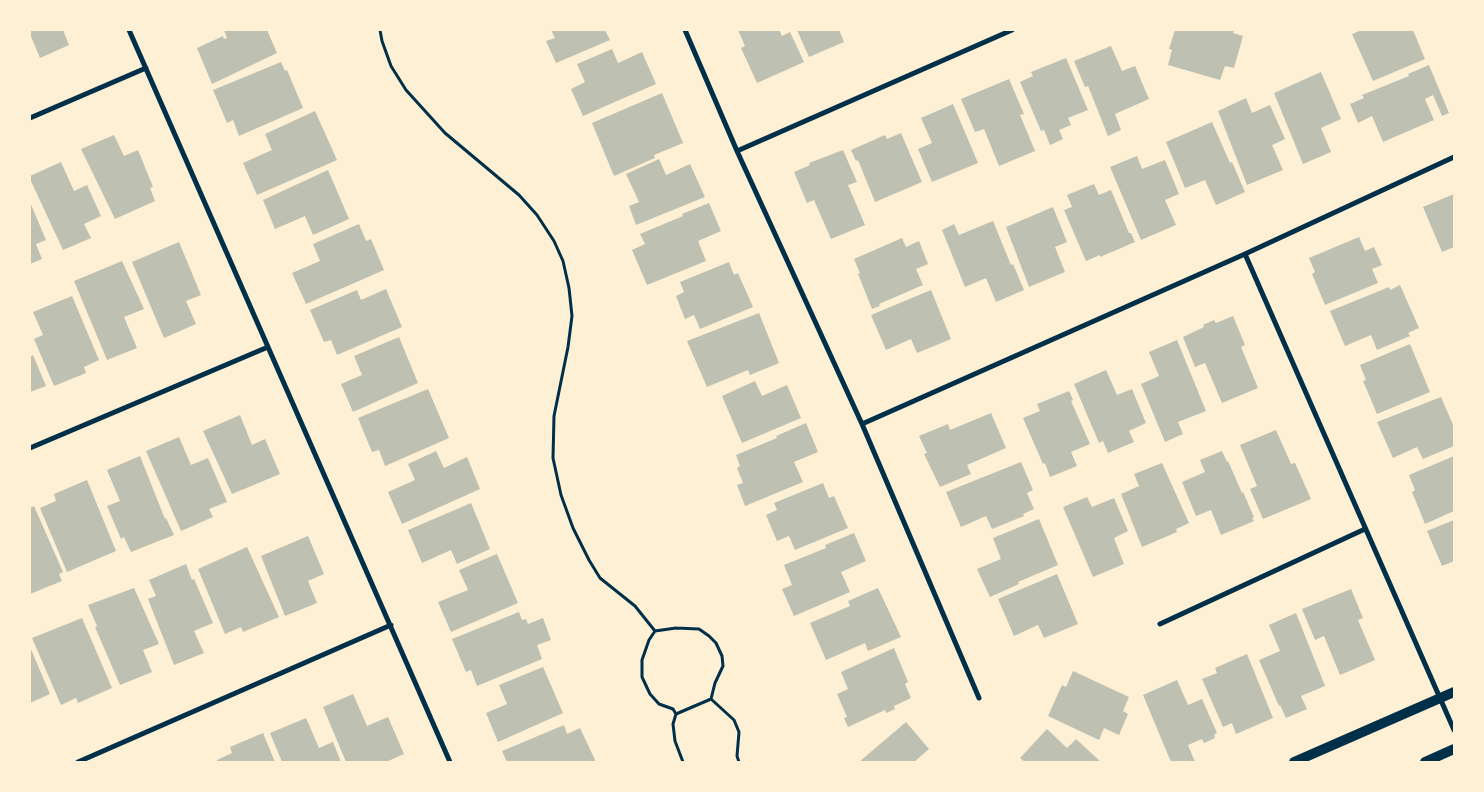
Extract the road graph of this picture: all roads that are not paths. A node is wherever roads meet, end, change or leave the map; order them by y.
1 (129, 30) edge
2 (685, 30) edge
3 (1012, 30) edge
4 (146, 68) junction
5 (30, 118) edge
6 (737, 151) junction
7 (1454, 157) edge
8 (1245, 254) junction
9 (268, 347) junction
10 (862, 424) junction
11 (30, 448) edge
12 (1366, 529) junction
13 (1160, 624) dead end
14 (391, 625) junction
15 (1454, 692) edge
16 (979, 698) dead end
17 (1440, 698) junction
18 (1454, 730) edge
19 (1454, 749) edge
20 (78, 762) edge
21 (450, 762) edge
22 (1294, 762) edge
23 (1425, 762) edge

1 - 4 street
2 - 6 street
3 - 6 street
4 - 5 street
4 - 9 street
6 - 10 street
7 - 8 street
8 - 10 street
8 - 12 street
9 - 11 street
9 - 14 street
10 - 16 street
12 - 13 street
12 - 17 street
14 - 20 street
14 - 21 street
15 - 17 main road
17 - 18 street
17 - 22 main road
19 - 23 main road

